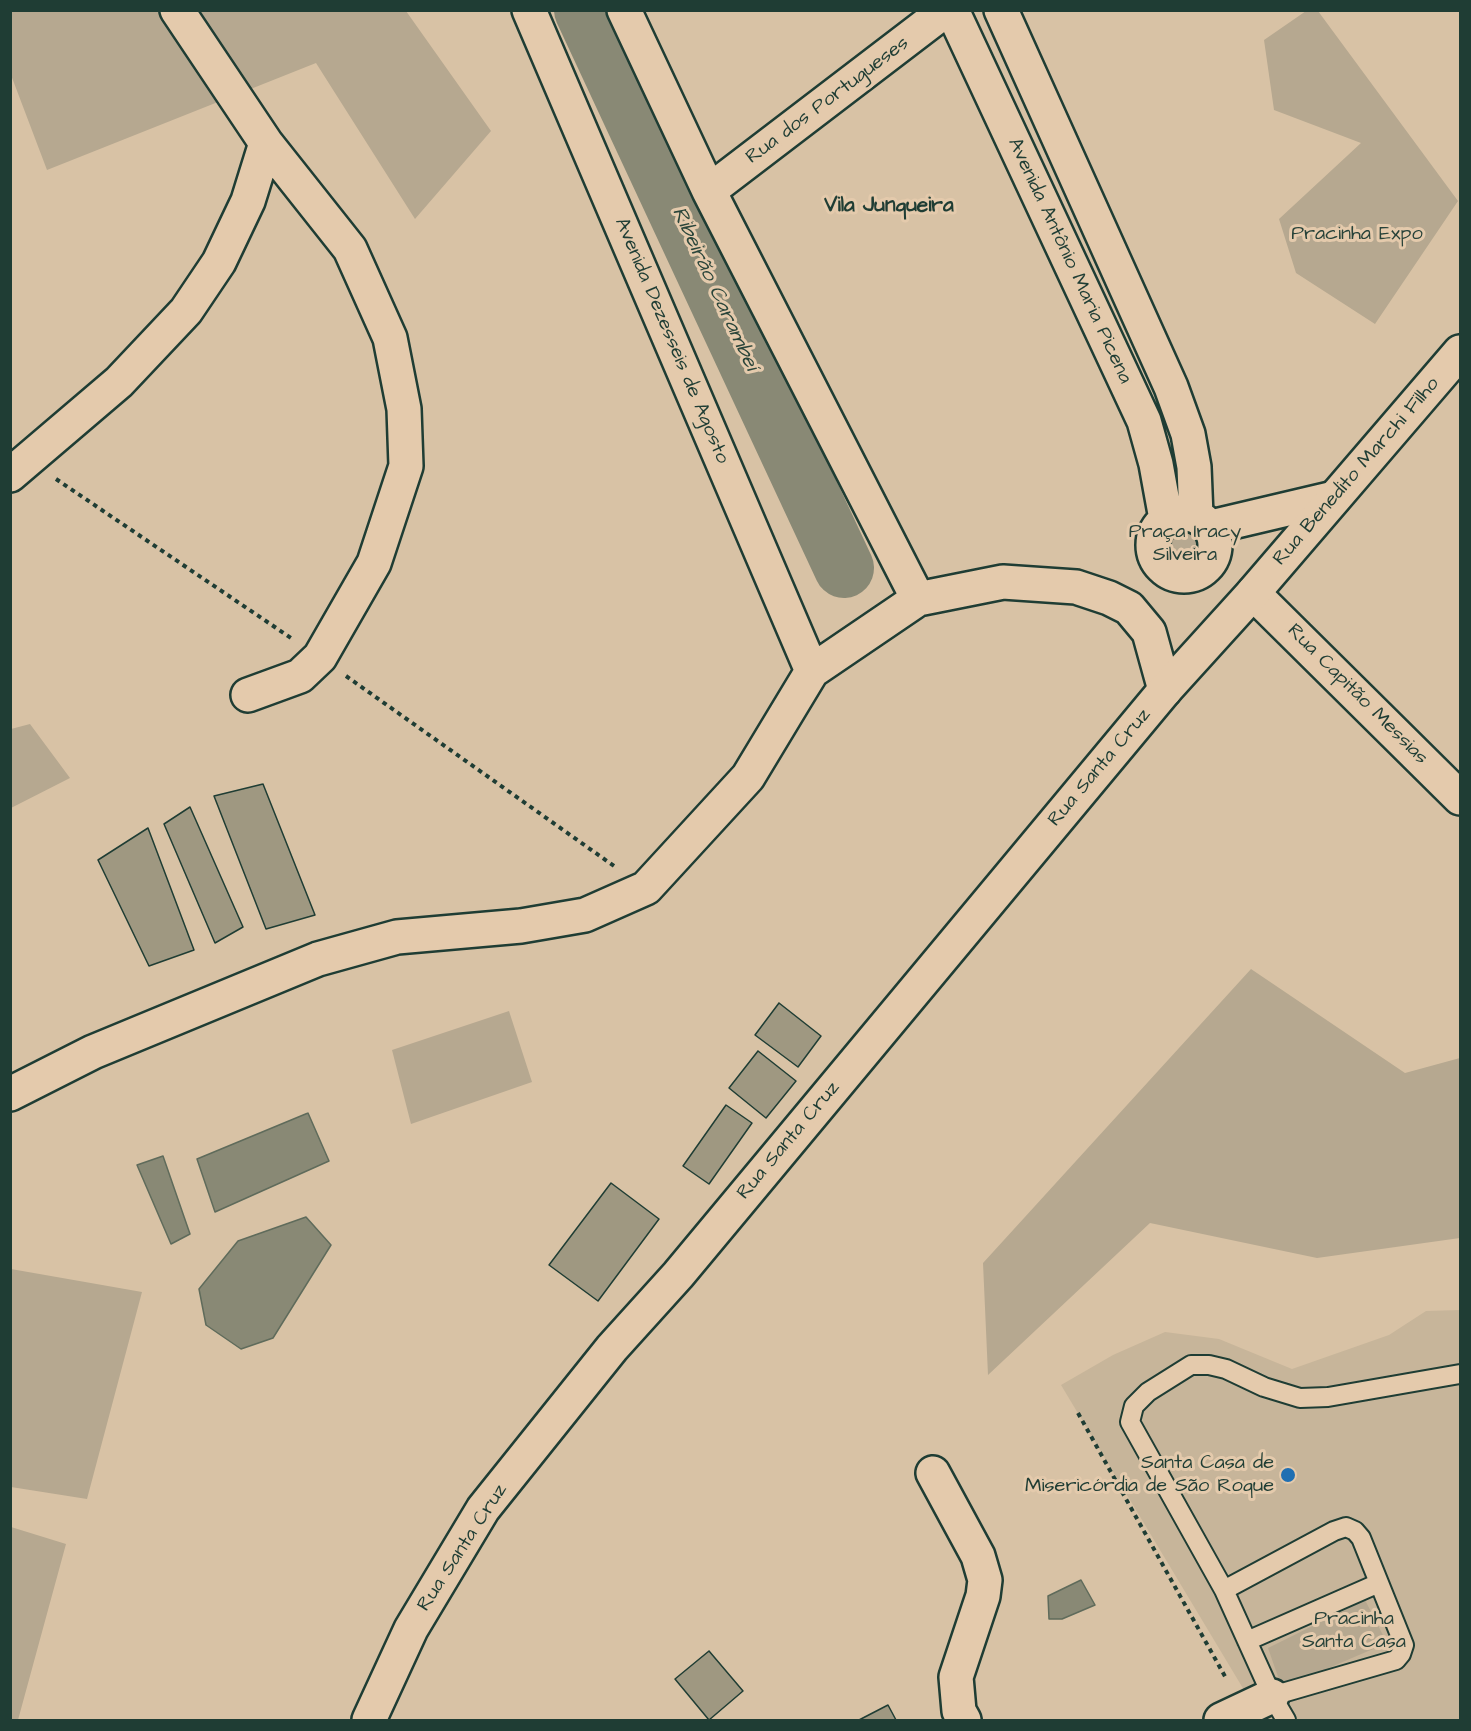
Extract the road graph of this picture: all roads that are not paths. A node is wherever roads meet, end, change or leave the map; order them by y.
1 (177, 10) edge
2 (529, 10) edge
3 (624, 10) edge
4 (946, 10) edge
5 (952, 10) edge
6 (1001, 10) edge
7 (266, 142) junction
8 (709, 191) junction
9 (1461, 352) edge
10 (10, 475) edge
11 (1334, 498) junction
12 (1191, 521) junction
13 (1165, 570) junction
14 (1253, 592) junction
15 (918, 599) junction
16 (1129, 608) junction
17 (812, 671) junction
18 (1165, 690) junction
19 (248, 695) dead end
20 (1461, 798) edge
21 (10, 1094) edge
22 (1461, 1374) edge
23 (933, 1473) dead end
24 (1379, 1583) junction
25 (1224, 1590) junction
26 (1247, 1641) junction
27 (1279, 1708) edge
28 (1232, 1715) edge
29 (369, 1720) edge
30 (964, 1720) edge

1 - 7 street
2 - 17 street, Avenida Dezesseis de Agosto
3 - 8 street
4 - 8 street, Rua dos Portugueses
5 - 12 street, Avenida Antônio Maria Picena
6 - 12 street, Avenida Antônio Maria Picena
7 - 10 street
7 - 19 street
8 - 15 street
9 - 11 street, Rua Benedito Marchi Filho
11 - 12 street
11 - 14 street, Rua Benedito Marchi Filho
12 - 13 street
12 - 13 street
13 - 16 street
14 - 18 street, Rua Santa Cruz
14 - 20 street, Rua Capitão Messias
15 - 16 street
15 - 17 street
16 - 18 street
17 - 21 street
18 - 29 street, Rua Santa Cruz
22 - 25 lane
23 - 30 street
24 - 25 lane
24 - 26 lane
24 - 27 lane
25 - 26 lane
26 - 27 lane
27 - 28 street

